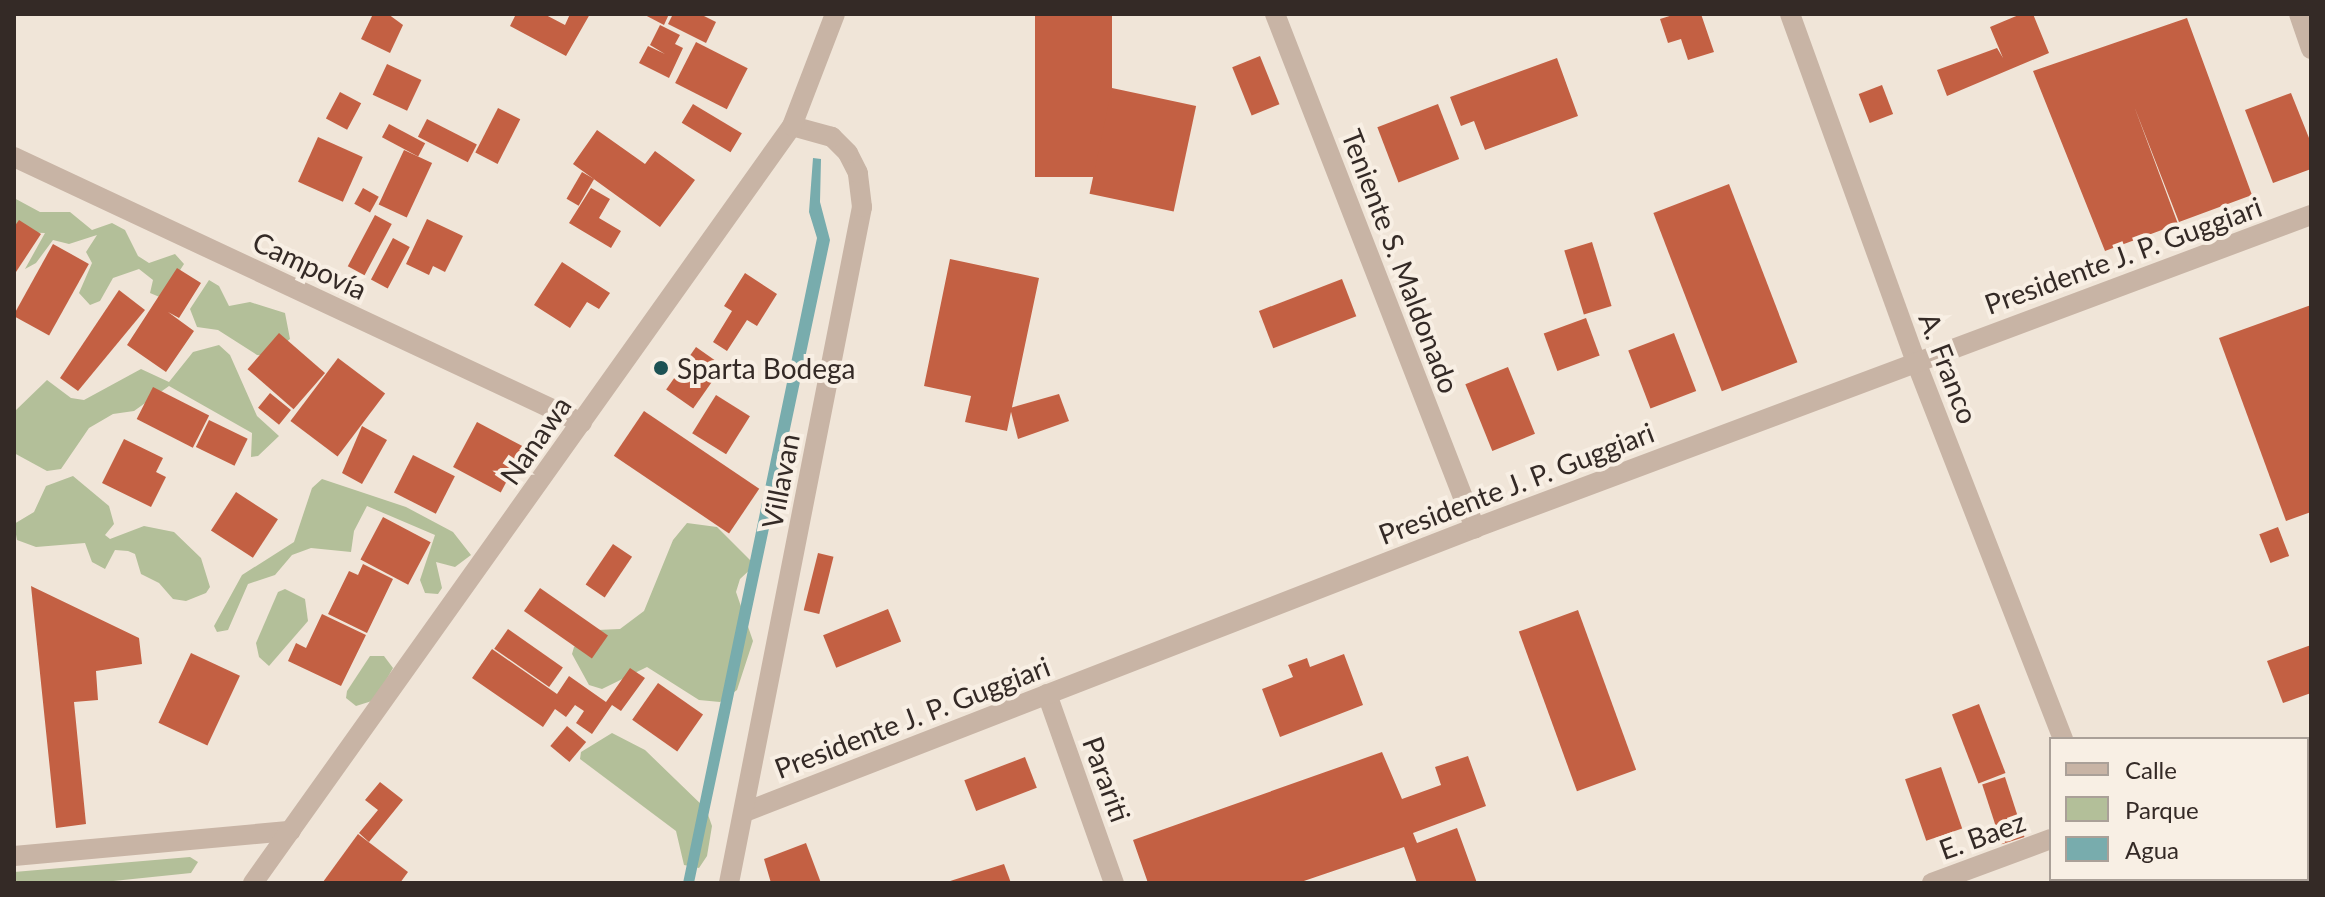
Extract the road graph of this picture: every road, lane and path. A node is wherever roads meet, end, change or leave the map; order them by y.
1 (835, 14) edge
2 (1275, 14) edge
3 (1790, 14) edge
4 (2299, 14) edge
5 (2311, 49) edge
6 (792, 126) junction
7 (14, 157) edge
8 (2311, 215) edge
9 (1916, 362) junction
10 (582, 423) junction
11 (1475, 528) junction
12 (1047, 694) junction
13 (2062, 737) edge
14 (745, 812) junction
15 (291, 831) junction
16 (2049, 840) edge
17 (14, 856) edge
18 (253, 883) edge
19 (729, 883) edge
20 (1114, 883) edge
21 (1932, 883) edge

1 - 6 street, Nanawa
2 - 11 street, Teniente S. Maldonado
3 - 9 street, A. Franco
4 - 5 street
6 - 10 street, Nanawa
6 - 14 street, Villavan
7 - 10 street, Campovía
8 - 9 street, Presidente J. P. Guggiari
9 - 11 street, Presidente J. P. Guggiari
9 - 13 street, A. Franco
10 - 15 street, Nanawa
11 - 12 street, Presidente J. P. Guggiari
12 - 14 street, Presidente J. P. Guggiari
12 - 20 street, Parariti
14 - 19 street, Villavan
15 - 17 street
15 - 18 street, Nanawa
16 - 21 street, E. Baez

